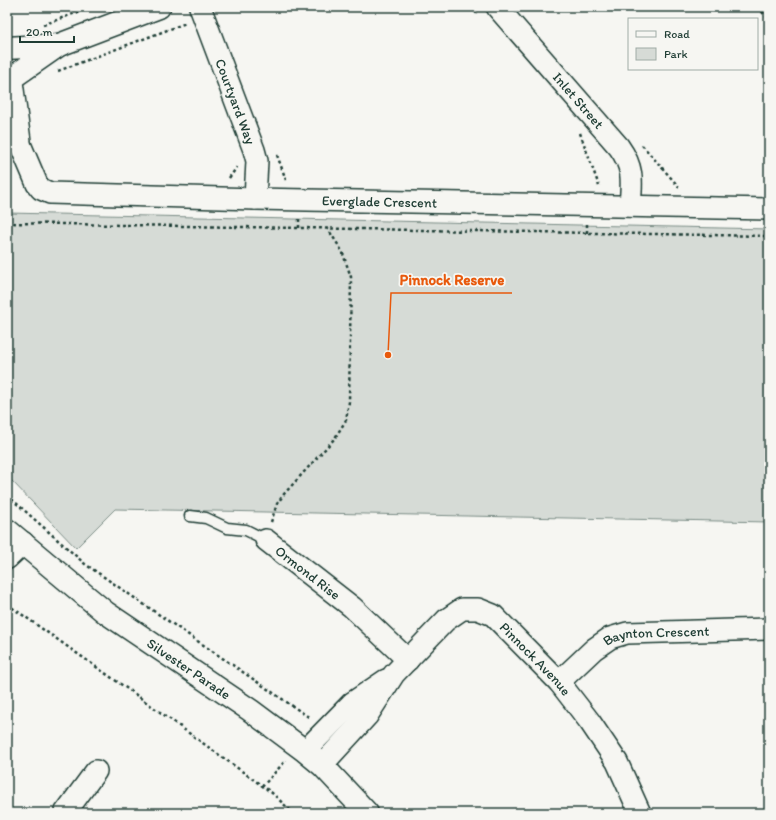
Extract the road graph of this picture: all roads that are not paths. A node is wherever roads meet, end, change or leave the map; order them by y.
1 (159, 7) edge
2 (201, 12) edge
3 (489, 13) edge
4 (59, 45) junction
5 (7, 50) edge
6 (12, 82) edge
7 (7, 123) edge
8 (20, 144) junction
9 (631, 196) junction
10 (255, 199) junction
11 (769, 209) edge
12 (190, 516) dead end
13 (15, 536) edge
14 (266, 540) joint
15 (7, 558) edge
16 (769, 629) edge
17 (401, 667) junction
18 (559, 682) junction
19 (302, 748) junction
20 (322, 765) junction
21 (96, 771) dead end
22 (65, 813) edge
23 (367, 813) edge
24 (640, 813) edge

1 - 4 street
2 - 10 street, Courtyard Way
3 - 9 street, Inlet Street
4 - 5 street
4 - 6 street
5 - 6 street
6 - 8 street, Everglade Crescent
7 - 8 street, Everglade Crescent
8 - 10 street, Everglade Crescent
9 - 10 street, Everglade Crescent
9 - 11 street, Everglade Crescent
12 - 14 lane, Ormond Rise
13 - 15 street
13 - 19 street, Silvester Parade
14 - 17 street, Ormond Rise
16 - 18 street, Baynton Crescent
17 - 18 street, Pinnock Avenue
17 - 19 street, Pinnock Avenue
17 - 20 street, Pinnock Avenue
18 - 24 street, Pinnock Avenue
19 - 20 street, Silvester Parade
20 - 23 street, Silvester Parade
21 - 22 street

